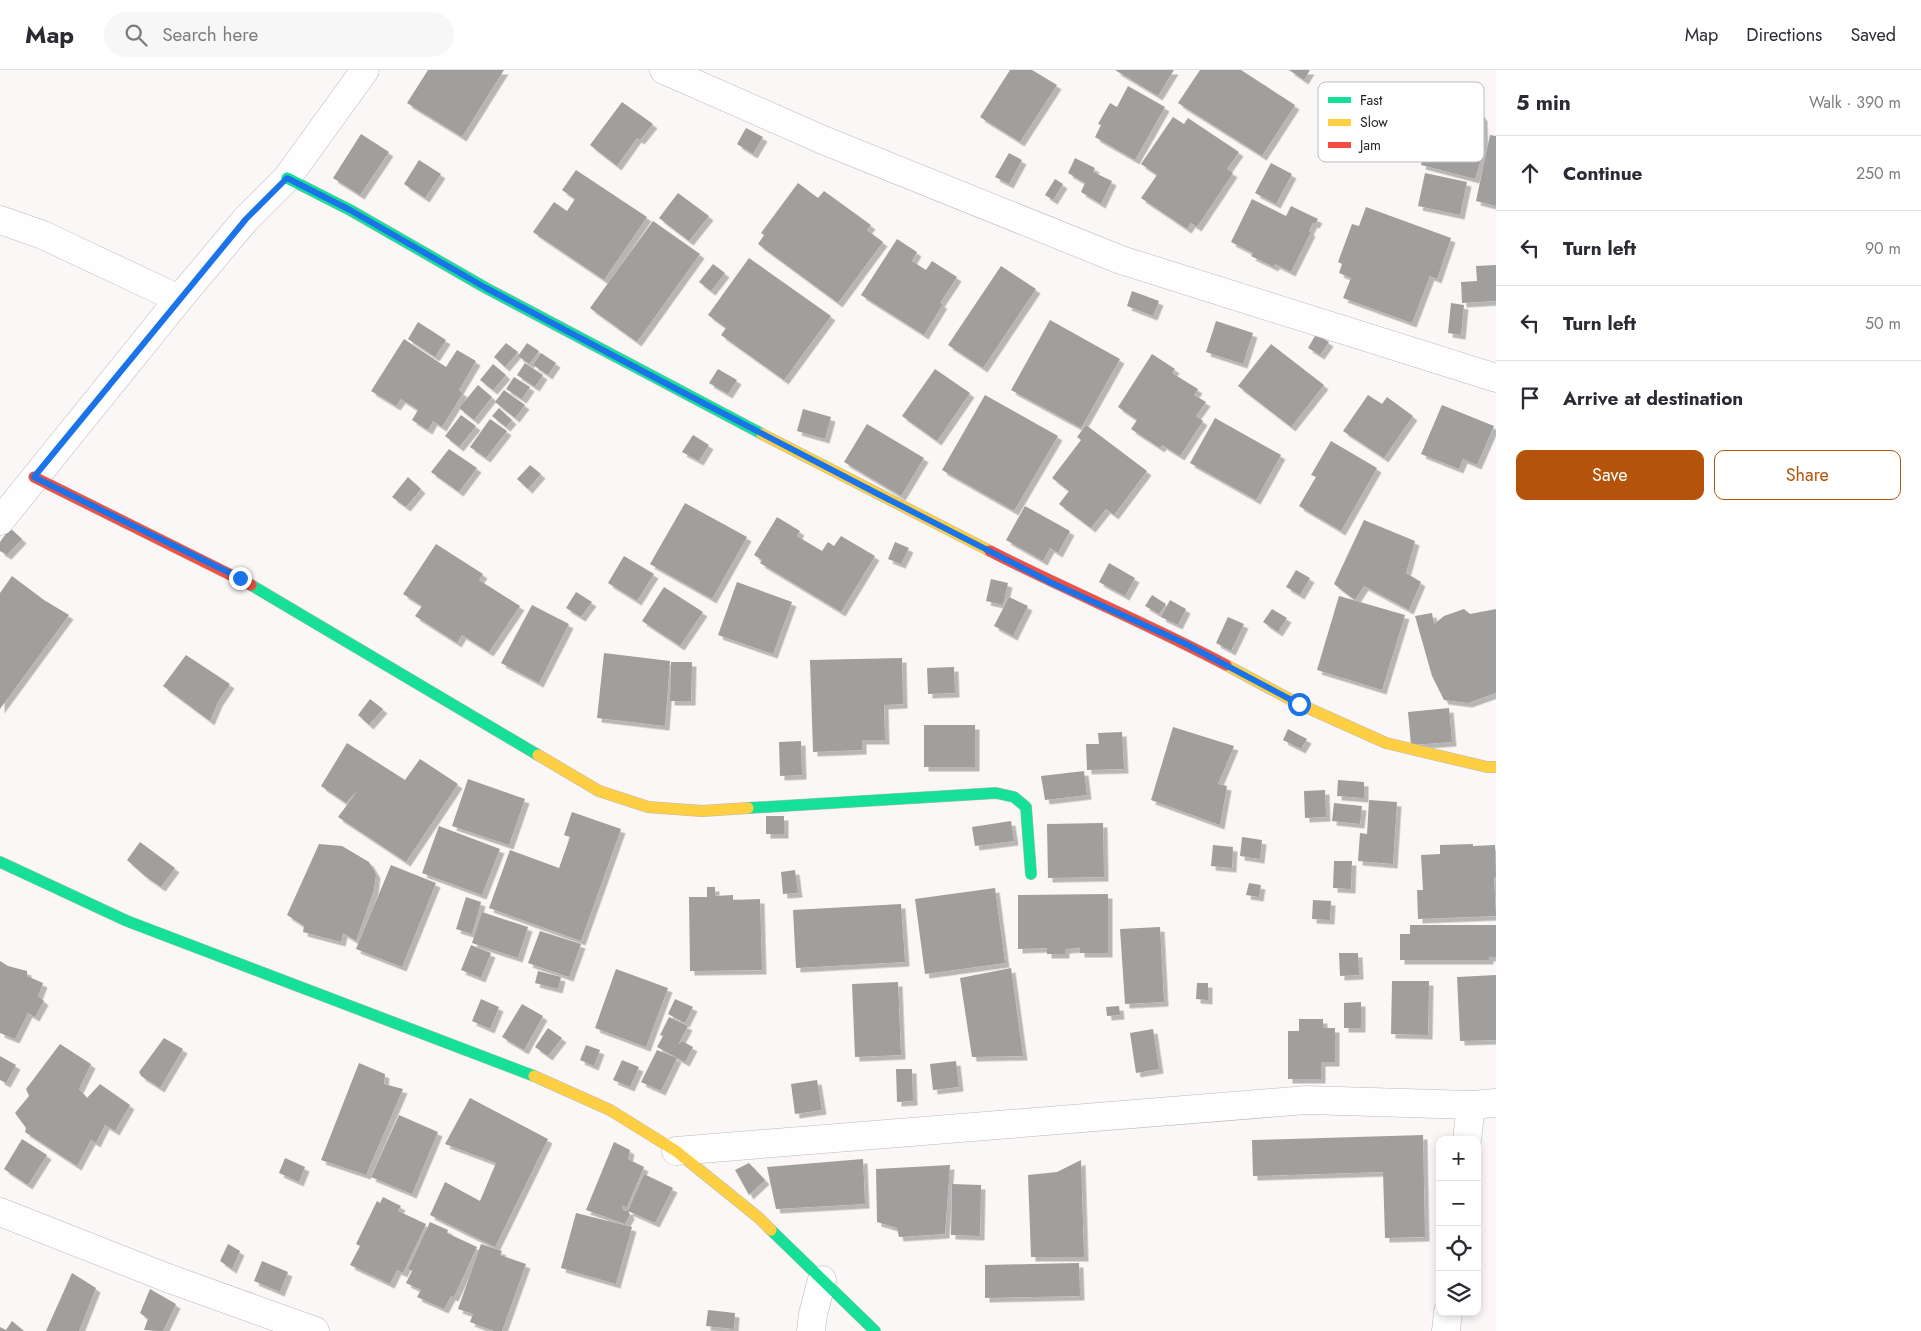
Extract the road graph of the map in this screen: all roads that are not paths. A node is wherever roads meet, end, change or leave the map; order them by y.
1 (365, 70) edge
2 (664, 70) edge
3 (287, 178) junction
4 (0, 220) edge
5 (179, 299) junction
6 (1496, 378) edge
7 (34, 477) junction
8 (0, 521) edge
9 (1496, 767) edge
10 (0, 862) edge
11 (1031, 874) dead end
12 (1483, 1104) edge
13 (1469, 1136) edge
14 (676, 1151) junction
15 (0, 1212) edge
16 (822, 1280) junction
17 (1448, 1316) edge
18 (315, 1331) edge
19 (811, 1331) edge
20 (876, 1331) edge
21 (1446, 1331) edge

1 - 3 street
2 - 6 street
3 - 5 street
3 - 9 street
4 - 5 street
5 - 7 street
7 - 8 street
7 - 11 street
10 - 14 street
12 - 13 street
12 - 14 street
14 - 16 street
15 - 18 street
16 - 19 street
16 - 20 street
17 - 21 street

